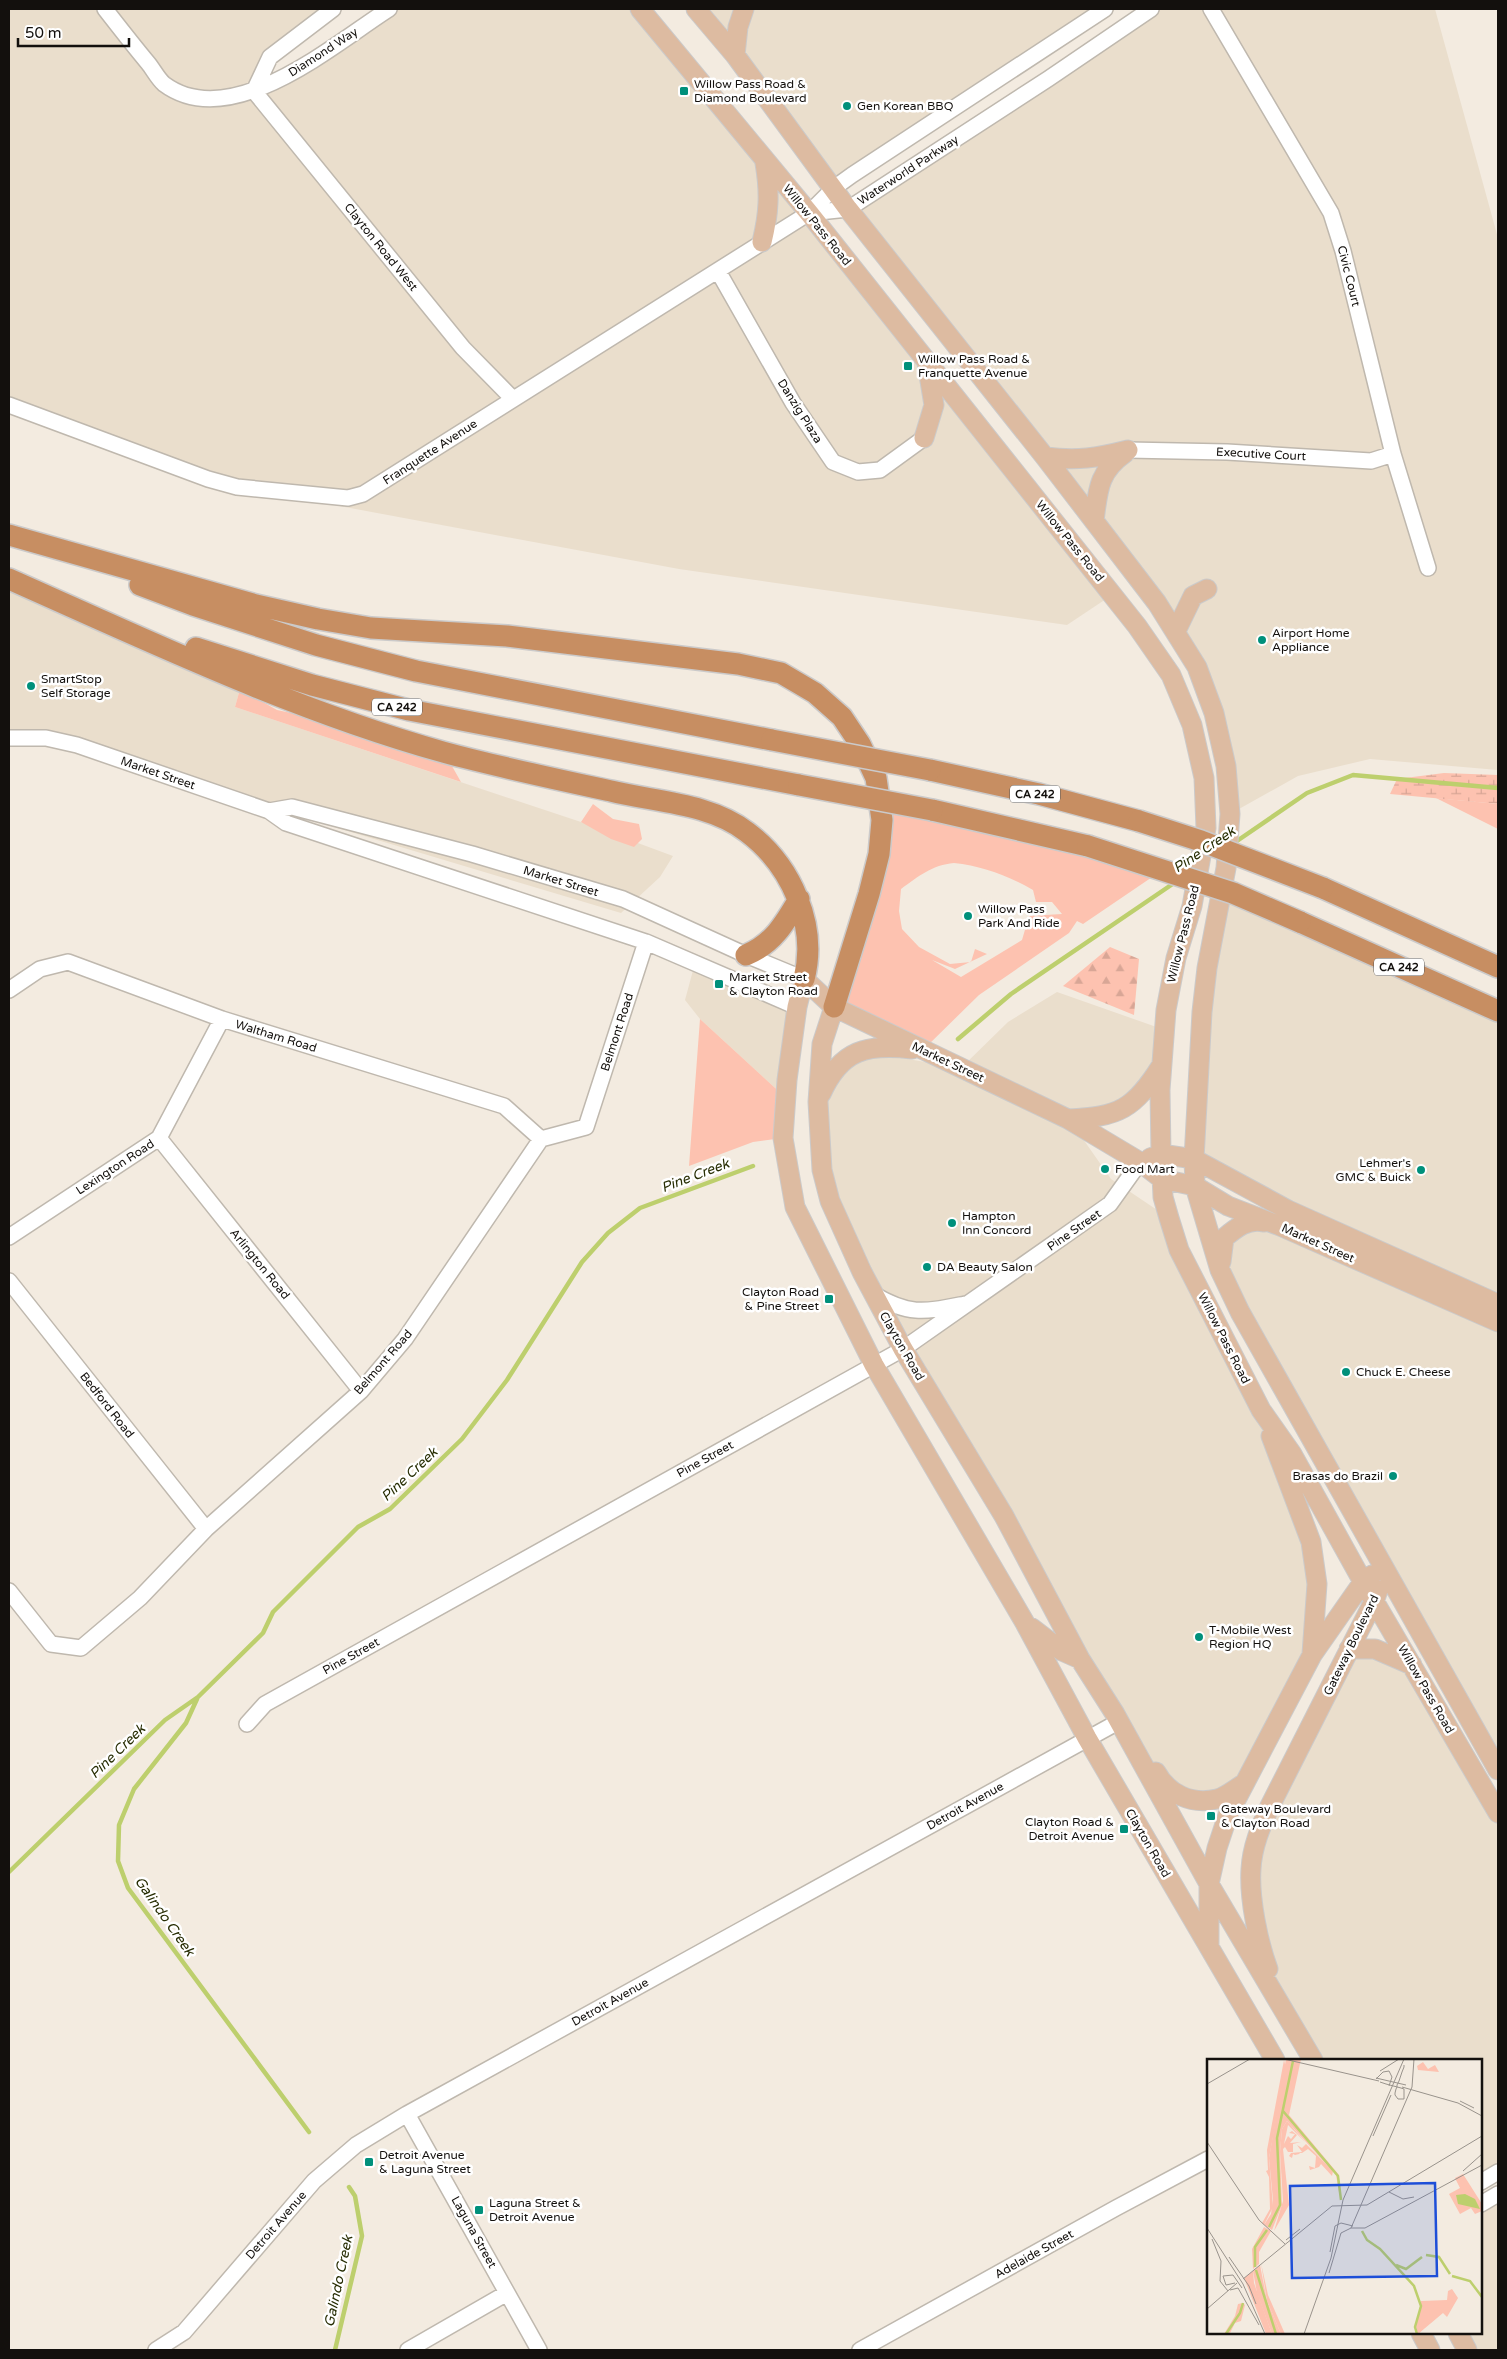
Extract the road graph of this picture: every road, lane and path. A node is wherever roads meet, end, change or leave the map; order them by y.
1 (105, 9) edge
2 (333, 9) edge
3 (389, 9) edge
4 (640, 9) edge
5 (696, 9) edge
6 (744, 9) edge
7 (1105, 9) edge
8 (1150, 9) edge
9 (1211, 9) edge
10 (735, 55) junction
11 (254, 90) junction
12 (765, 161) junction
13 (834, 188) junction
14 (848, 209) junction
15 (809, 213) junction
16 (762, 242) junction
17 (718, 270) junction
18 (927, 362) junction
19 (513, 399) junction
20 (9, 405) edge
21 (924, 438) joint
22 (1128, 450) junction
23 (1393, 454) junction
24 (1045, 457) junction
25 (1094, 521) junction
26 (9, 535) edge
27 (1428, 568) dead end
28 (9, 578) edge
29 (1207, 589) dead end
30 (1176, 631) junction
31 (9, 738) edge
32 (269, 810) junction
33 (799, 899) junction
34 (646, 942) junction
35 (746, 955) junction
36 (1498, 967) edge
37 (804, 979) junction
38 (9, 990) edge
39 (798, 1007) junction
40 (834, 1007) junction
41 (1498, 1011) edge
42 (222, 1019) junction
43 (923, 1050) junction
44 (1163, 1063) junction
45 (818, 1102) junction
46 (1068, 1119) junction
47 (159, 1138) junction
48 (541, 1139) junction
49 (1161, 1154) junction
50 (1194, 1159) junction
51 (1140, 1162) junction
52 (1162, 1179) junction
53 (1195, 1186) junction
54 (1280, 1226) junction
55 (9, 1237) edge
56 (1371, 1266) junction
57 (1220, 1270) junction
58 (1439, 1277) junction
59 (9, 1281) edge
60 (873, 1294) junction
61 (971, 1302) junction
62 (1498, 1304) edge
63 (1498, 1321) edge
64 (903, 1349) junction
65 (874, 1365) junction
66 (361, 1391) junction
67 (1261, 1410) junction
68 (206, 1529) junction
69 (1383, 1567) junction
70 (1363, 1582) junction
71 (9, 1591) edge
72 (1375, 1600) junction
73 (1025, 1623) junction
74 (1350, 1649) junction
75 (1312, 1655) junction
76 (1080, 1659) junction
77 (1412, 1665) junction
78 (1116, 1718) junction
79 (247, 1724) dead end
80 (1087, 1738) junction
81 (1498, 1770) edge
82 (1246, 1782) junction
83 (1496, 1806) edge
84 (1209, 1884) junction
85 (1209, 1948) junction
86 (1285, 2014) junction
87 (1274, 2059) edge
88 (1312, 2059) edge
89 (407, 2114) junction
90 (1207, 2160) edge
91 (1498, 2172) edge
92 (1482, 2181) edge
93 (1498, 2194) edge
94 (1482, 2203) edge
95 (507, 2293) junction
96 (1422, 2334) edge
97 (1459, 2334) edge
98 (156, 2350) edge
99 (408, 2350) edge
100 (539, 2350) edge
101 (860, 2350) edge
102 (1430, 2350) edge
103 (1467, 2350) edge

1 - 11 street, Diamond Way
2 - 11 street, Diamond Way
3 - 11 street, Diamond Way
4 - 12 main road, Willow Pass Road
5 - 10 main road, Willow Pass Road
6 - 10 main road
7 - 13 street, Waterworld Parkway
8 - 14 street, Waterworld Parkway
9 - 23 street, Civic Court
10 - 13 main road, Willow Pass Road
11 - 19 street, Clayton Road West
12 - 15 main road, Willow Pass Road
12 - 16 main road
13 - 14 main road, Willow Pass Road
13 - 15 street, Waterworld Parkway
14 - 15 street, Waterworld Parkway
14 - 24 main road, Willow Pass Road
15 - 16 street, Franquette Avenue
15 - 18 main road, Willow Pass Road
16 - 17 street, Franquette Avenue
17 - 19 street, Franquette Avenue
17 - 21 street, Danzig Plaza
18 - 21 main road
18 - 44 main road, Willow Pass Road
19 - 20 street, Franquette Avenue
22 - 23 street, Executive Court
22 - 24 main road
22 - 25 main road
23 - 27 street, Civic Court
24 - 25 main road, Willow Pass Road
25 - 30 main road, Willow Pass Road
26 - 36 highway, CA 242, bridge
26 - 40 highway
28 - 33 highway
28 - 41 highway, CA 242, bridge
29 - 30 main road
30 - 50 main road, Willow Pass Road
31 - 32 street, Market Street
32 - 34 street, Market Street
32 - 35 street, Market Street
33 - 35 highway
33 - 37 highway
34 - 39 street, Market Street
34 - 48 street, Belmont Road
35 - 37 street, Market Street
37 - 39 main road, Clayton Road
37 - 40 main road, Market Street
38 - 42 street, Waltham Road
39 - 40 main road, Market Street
39 - 65 main road, Clayton Road
40 - 43 main road, Market Street
40 - 45 main road, Clayton Road
42 - 47 street, Lexington Road
42 - 48 street, Waltham Road
43 - 45 main road
43 - 46 main road, Market Street
44 - 46 main road
44 - 49 main road, Willow Pass Road
45 - 60 main road, Clayton Road
46 - 51 main road, Market Street
47 - 55 street, Lexington Road
47 - 66 street, Arlington Road
48 - 66 street, Belmont Road
49 - 50 main road, Market Street
49 - 51 main road, Market Street
49 - 52 main road, Willow Pass Road
50 - 53 main road, Willow Pass Road
50 - 58 main road, Market Street
51 - 52 main road, Market Street
51 - 61 street, Pine Street
52 - 53 main road, Market Street
52 - 67 main road, Willow Pass Road
53 - 54 main road, Market Street
53 - 57 main road, Willow Pass Road
54 - 56 main road, Market Street
54 - 57 main road
56 - 58 main road
56 - 63 main road, Market Street
57 - 69 main road, Willow Pass Road
58 - 62 main road, Market Street
58 - 63 main road
59 - 68 street, Bedford Road
60 - 61 street
60 - 64 main road, Clayton Road
61 - 64 street, Pine Street
64 - 65 street, Pine Street
64 - 76 main road, Clayton Road
65 - 73 main road, Clayton Road
65 - 79 street, Pine Street
66 - 68 street, Belmont Road
67 - 70 main road, Willow Pass Road
67 - 75 main road
68 - 71 street, Belmont Road
69 - 70 main road, Gateway Boulevard
69 - 72 main road, Gateway Boulevard
69 - 81 main road, Willow Pass Road
70 - 72 main road, Willow Pass Road
70 - 75 main road, Gateway Boulevard
72 - 74 main road, Gateway Boulevard
72 - 77 main road, Willow Pass Road
73 - 76 main road, Clayton Road
73 - 80 main road, Clayton Road
74 - 77 main road
74 - 86 main road, Gateway Boulevard
75 - 82 main road, Gateway Boulevard
76 - 78 main road, Clayton Road
77 - 83 main road, Willow Pass Road
78 - 80 street, Detroit Avenue
78 - 82 main road
78 - 84 main road, Clayton Road
80 - 85 main road, Clayton Road
80 - 89 street, Detroit Avenue
82 - 84 main road, Gateway Boulevard
84 - 85 main road, Gateway Boulevard
84 - 86 main road, Clayton Road
85 - 87 main road, Clayton Road
86 - 88 main road, Clayton Road
89 - 95 street, Laguna Street
89 - 98 street, Detroit Avenue
90 - 101 street, Adelaide Street
91 - 92 street
93 - 94 street
95 - 99 street
95 - 100 street, Laguna Street
96 - 102 main road
97 - 103 main road

